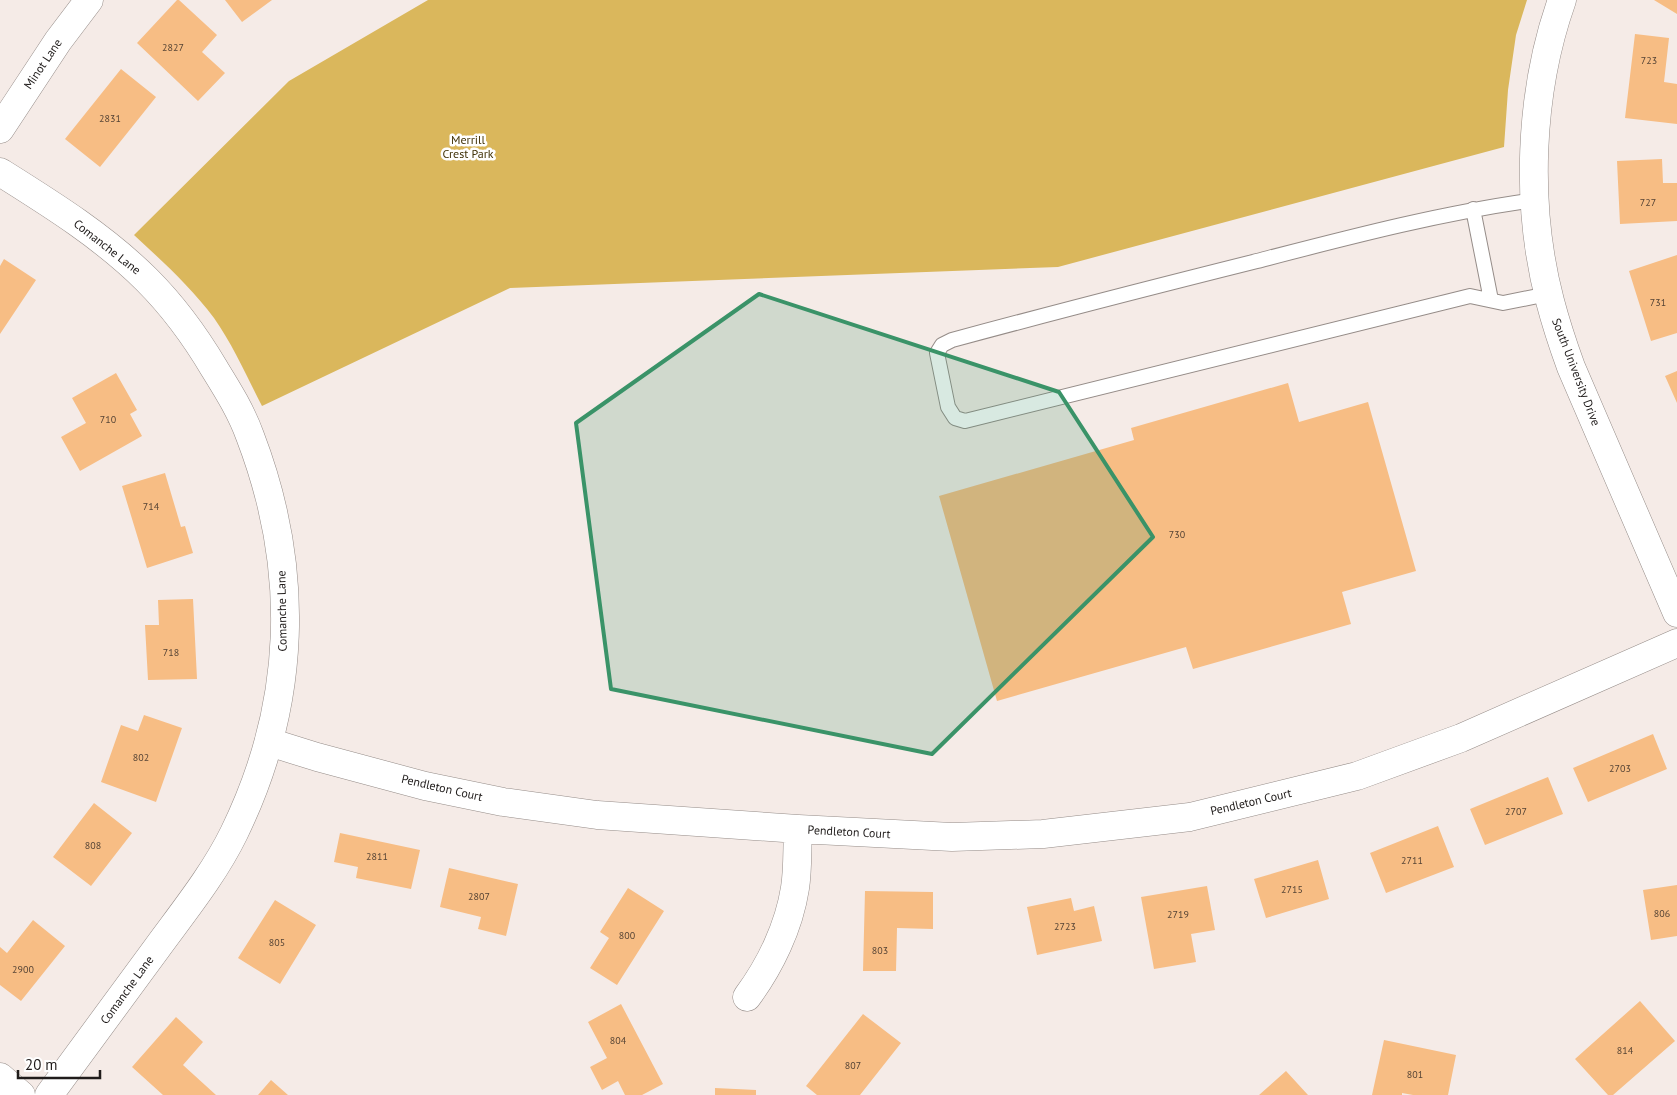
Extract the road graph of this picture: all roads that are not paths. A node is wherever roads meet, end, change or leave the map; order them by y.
1 (89, 0) edge
2 (1562, 0) edge
3 (0, 129) edge
4 (0, 172) edge
5 (1535, 200) junction
6 (1473, 209) junction
7 (1548, 294) junction
8 (1491, 300) junction
9 (1677, 613) edge
10 (1677, 643) edge
11 (269, 742) junction
12 (798, 830) junction
13 (748, 997) dead end
14 (0, 1077) edge
15 (21, 1095) edge
16 (49, 1095) edge

1 - 3 street, Minot Lane
2 - 5 street, South University Drive
4 - 11 street, Comanche Lane
5 - 6 lane
5 - 7 street, South University Drive
6 - 8 lane
6 - 8 lane
7 - 8 lane
7 - 9 street, South University Drive
10 - 12 street, Pendleton Court
11 - 12 street, Pendleton Court
11 - 16 street, Comanche Lane
12 - 13 street, Pendleton Court
14 - 15 street

